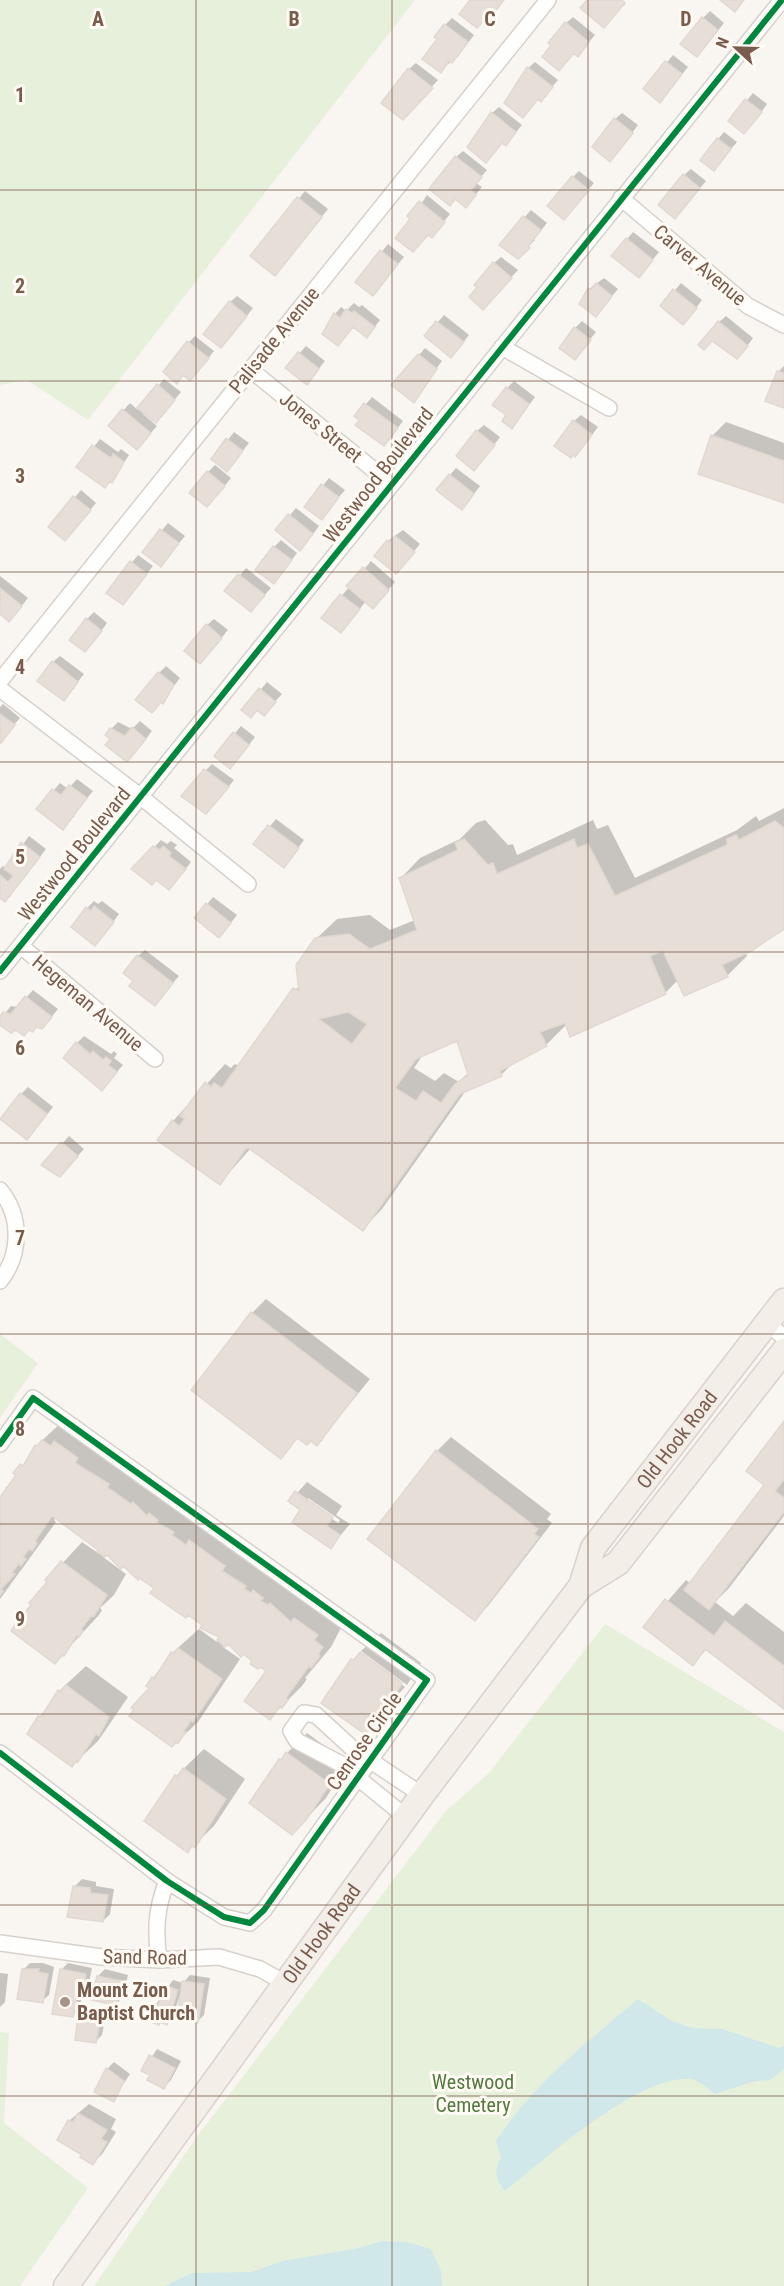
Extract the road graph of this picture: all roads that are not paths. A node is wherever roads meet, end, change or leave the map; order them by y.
1 (548, 0) edge
2 (782, 0) edge
3 (621, 198) junction
4 (784, 325) edge
5 (501, 347) junction
6 (251, 370) junction
7 (609, 408) dead end
8 (391, 484) junction
9 (0, 681) edge
10 (0, 688) edge
11 (141, 797) junction
12 (248, 884) dead end
13 (21, 946) junction
14 (0, 971) edge
15 (155, 1059) dead end
16 (0, 1190) edge
17 (0, 1281) edge
18 (784, 1301) edge
19 (775, 1330) edge
20 (784, 1351) edge
21 (0, 1444) edge
22 (581, 1586) junction
23 (0, 1753) edge
24 (370, 1761) junction
25 (358, 1778) junction
26 (422, 1795) junction
27 (406, 1818) junction
28 (167, 1881) junction
29 (0, 1943) edge
30 (159, 1960) junction
31 (285, 1983) junction
32 (66, 2286) edge

1 - 6 street, Palisade Avenue
2 - 3 street, Westwood Boulevard
3 - 4 street, Carver Avenue
3 - 5 street, Westwood Boulevard
5 - 7 street
5 - 8 street, Westwood Boulevard
6 - 8 street, Jones Street
6 - 9 street, Palisade Avenue
8 - 11 street, Westwood Boulevard
10 - 11 street
11 - 12 street
11 - 13 street, Westwood Boulevard
13 - 14 street, Westwood Boulevard
13 - 15 street, Hegeman Avenue
16 - 17 street
18 - 19 main road, Old Hook Road
19 - 22 main road, Old Hook Road
20 - 22 main road, Old Hook Road
21 - 24 street, Cenrose Circle
22 - 26 main road, Old Hook Road
23 - 28 street, Cenrose Circle
24 - 25 street, Cenrose Circle
24 - 25 street
24 - 26 street
25 - 27 street
25 - 28 street, Cenrose Circle
26 - 27 main road, Old Hook Road
27 - 31 main road, Old Hook Road
28 - 30 street
29 - 30 street, Sand Road
30 - 31 street, Sand Road
31 - 32 main road, Old Hook Road

